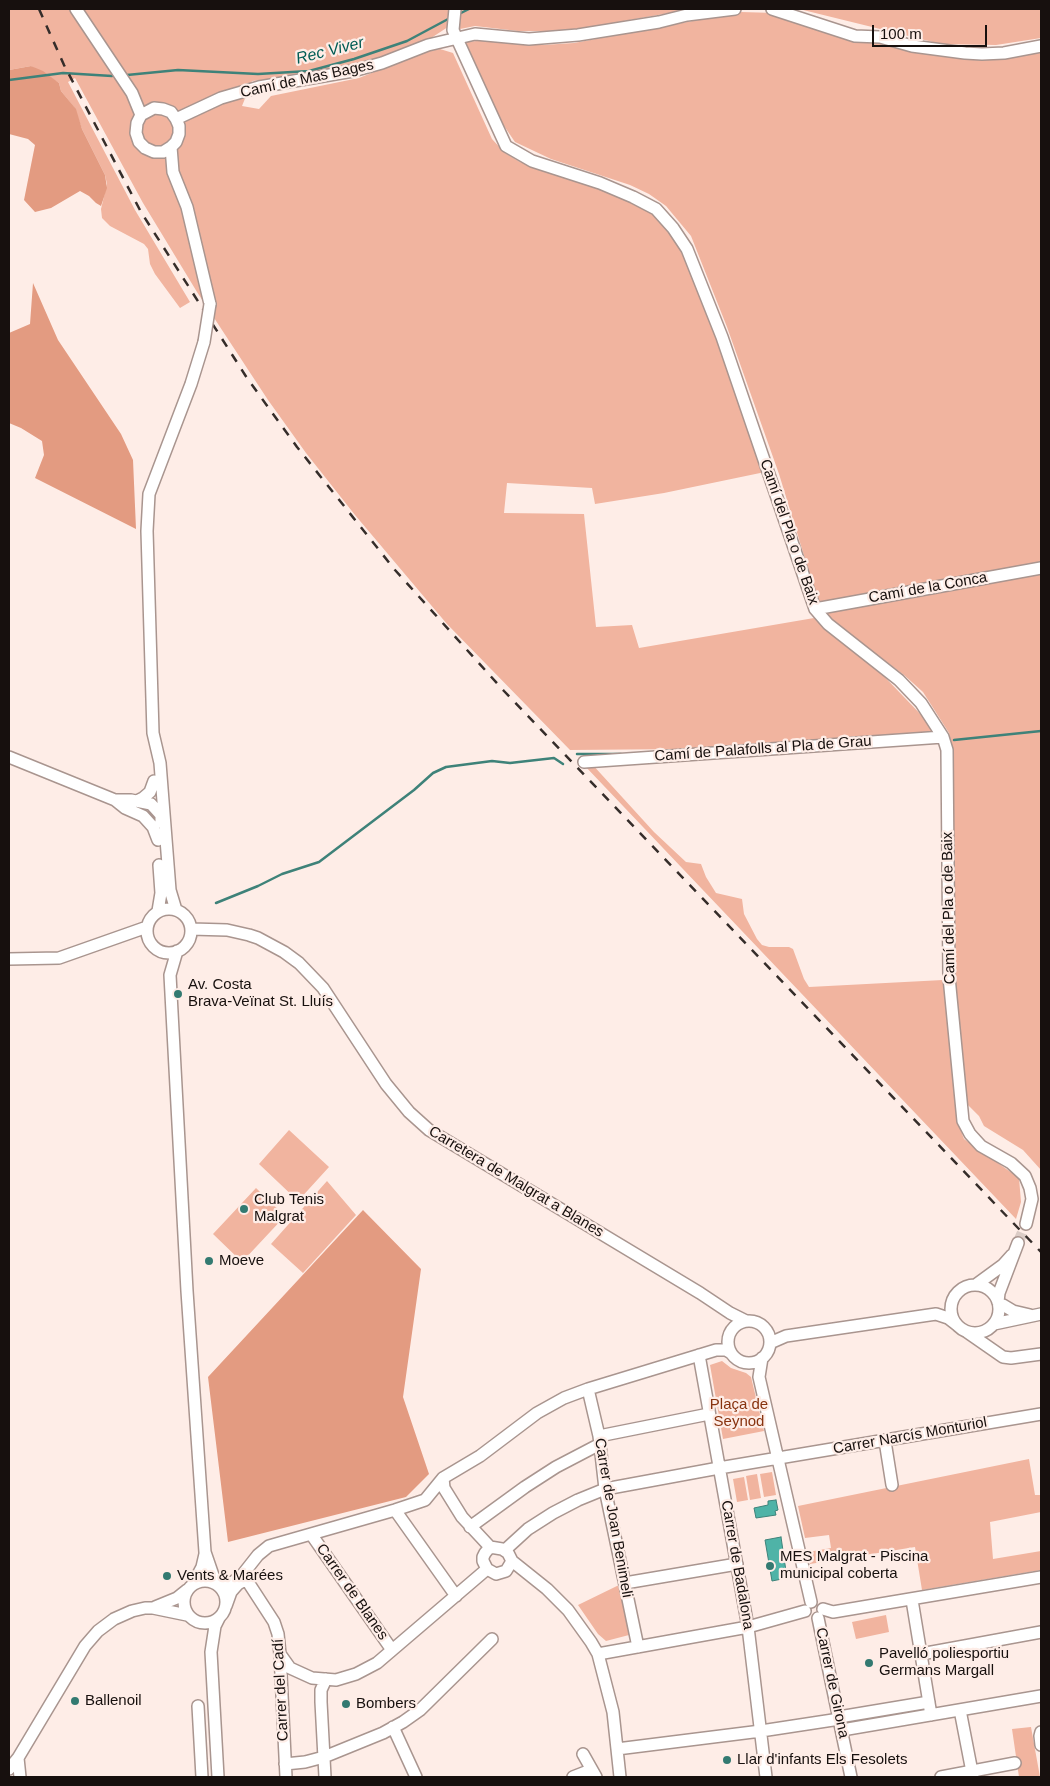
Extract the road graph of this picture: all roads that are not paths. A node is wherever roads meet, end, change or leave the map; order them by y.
1 (76, 9) edge
2 (455, 9) edge
3 (735, 9) edge
4 (772, 9) edge
5 (455, 34) junction
6 (1041, 46) edge
7 (132, 94) junction
8 (154, 108) junction
9 (141, 115) junction
10 (176, 119) junction
11 (171, 148) junction
12 (154, 152) junction
13 (173, 172) junction
14 (1041, 568) edge
15 (815, 609) junction
16 (943, 737) junction
17 (156, 748) junction
18 (9, 757) edge
19 (584, 762) dead end
20 (161, 767) junction
21 (154, 781) junction
22 (115, 800) junction
23 (137, 801) junction
24 (156, 808) junction
25 (143, 816) junction
26 (162, 843) junction
27 (176, 910) junction
28 (158, 911) junction
29 (191, 929) junction
30 (147, 933) junction
31 (159, 951) junction
32 (177, 951) junction
33 (9, 959) edge
34 (170, 975) junction
35 (1026, 1224) tunnel mouth
36 (976, 1284) junction
37 (952, 1299) junction
38 (998, 1303) junction
39 (730, 1313) junction
40 (936, 1314) junction
41 (1037, 1315) edge
42 (746, 1321) junction
43 (992, 1326) junction
44 (961, 1328) junction
45 (767, 1331) junction
46 (730, 1334) junction
47 (786, 1336) junction
48 (770, 1343) junction
49 (989, 1348) junction
50 (716, 1350) junction
51 (731, 1353) junction
52 (1041, 1354) edge
53 (699, 1355) junction
54 (762, 1358) junction
55 (748, 1363) junction
56 (759, 1377) junction
57 (588, 1389) junction
58 (709, 1414) junction
59 (1041, 1414) edge
60 (599, 1440) junction
61 (885, 1441) junction
62 (778, 1459) junction
63 (719, 1468) junction
64 (443, 1478) junction
65 (892, 1485) dead end
66 (605, 1489) junction
67 (434, 1490) junction
68 (448, 1494) junction
69 (395, 1510) junction
70 (470, 1527) junction
71 (312, 1534) junction
72 (490, 1547) junction
73 (505, 1550) junction
74 (205, 1552) junction
75 (512, 1561) junction
76 (737, 1564) junction
77 (487, 1569) junction
78 (1041, 1577) edge
79 (625, 1583) junction
80 (217, 1585) junction
81 (190, 1587) junction
82 (456, 1596) junction
83 (912, 1600) junction
84 (226, 1606) junction
85 (153, 1608) junction
86 (814, 1612) junction
87 (187, 1615) junction
88 (219, 1618) junction
89 (197, 1622) junction
90 (748, 1627) junction
91 (1041, 1632) edge
92 (492, 1639) dead end
93 (638, 1647) junction
94 (392, 1650) junction
95 (211, 1652) junction
96 (280, 1654) junction
97 (598, 1654) junction
98 (921, 1654) junction
99 (326, 1680) junction
100 (1041, 1696) edge
101 (929, 1702) junction
102 (198, 1706) dead end
103 (960, 1710) junction
104 (931, 1715) junction
105 (836, 1719) junction
106 (393, 1727) junction
107 (842, 1730) junction
108 (762, 1731) junction
109 (1041, 1732) edge
110 (1041, 1746) edge
111 (617, 1749) junction
112 (583, 1754) dead end
113 (324, 1757) junction
114 (18, 1758) junction
115 (1015, 1763) dead end
116 (285, 1764) junction
117 (9, 1769) edge
118 (9, 1774) edge
119 (594, 1774) edge
120 (972, 1774) edge
121 (19, 1777) edge
122 (202, 1777) edge
123 (218, 1777) edge
124 (286, 1777) edge
125 (326, 1777) edge
126 (416, 1777) edge
127 (573, 1777) edge
128 (620, 1777) edge
129 (766, 1777) edge
130 (845, 1777) edge
131 (851, 1777) edge
132 (941, 1777) edge

1 - 7 street
2 - 5 street
3 - 5 street, Camí de Mas Bages
4 - 6 street
5 - 10 street, Camí de Mas Bages
5 - 15 street, Camí del Pla o de Baix
7 - 8 street
7 - 9 street
8 - 9 street
8 - 10 street
9 - 12 street
10 - 11 street
11 - 12 street
11 - 13 street
12 - 13 street
13 - 17 street, bridge
14 - 15 street, Camí de la Conca
15 - 16 street, Camí del Pla o de Baix
16 - 19 street, Camí de Palafolls al Pla de Grau
16 - 35 street, Camí del Pla o de Baix
17 - 20 street
17 - 21 street
18 - 22 street
20 - 24 street
20 - 26 street
21 - 23 street
21 - 24 street
22 - 23 street
22 - 25 street
23 - 24 street
24 - 25 street
24 - 26 street
25 - 26 street
26 - 27 street
26 - 28 street
27 - 28 street
27 - 29 street
28 - 30 street
29 - 32 street
29 - 39 street, Carretera de Malgrat a Blanes
30 - 31 street
30 - 33 street
31 - 32 street
31 - 34 street
32 - 34 street
34 - 74 street
36 - 37 street
36 - 38 street
36 - 38 street
37 - 40 street
37 - 44 street
38 - 41 street
38 - 43 street
39 - 42 street, Carretera de Malgrat a Blanes
39 - 46 street
40 - 44 street
40 - 47 street
41 - 43 street
42 - 45 street
42 - 46 street
43 - 44 street
43 - 49 street
44 - 49 street
45 - 47 street
45 - 48 street
46 - 50 street
46 - 51 street
47 - 48 street
48 - 54 street
49 - 52 street
50 - 51 street
50 - 53 street
51 - 55 street
53 - 57 street
53 - 58 street, Carrer de Badalona
54 - 55 street
54 - 56 street, Carrer de Girona
55 - 56 street, Carrer de Girona
56 - 62 street, Carrer de Girona
57 - 60 street, Carrer de Joan Benimeli
57 - 64 street
58 - 60 street
58 - 63 street, Carrer de Badalona
59 - 61 street, Carrer Narcís Monturiol
60 - 66 street, Carrer de Joan Benimeli
60 - 70 street
61 - 62 street, Carrer Narcís Monturiol
61 - 65 street
62 - 63 street, Carrer Narcís Monturiol
62 - 86 street, Carrer de Girona
63 - 66 street, Carrer Narcís Monturiol
63 - 76 street, Carrer de Badalona
64 - 67 street
64 - 68 street
66 - 73 street, Carrer Narcís Monturiol
66 - 79 street, Carrer de Joan Benimeli
67 - 68 street
67 - 69 street
68 - 70 street
69 - 71 street
69 - 82 street
70 - 72 street
71 - 80 street
71 - 94 street, Carrer de Blanes
72 - 73 street
72 - 77 street
73 - 75 street
74 - 80 street
74 - 81 street
75 - 77 street
75 - 97 street
76 - 79 street
76 - 90 street, Carrer de Badalona
77 - 82 street
78 - 83 street
79 - 93 street, Carrer de Joan Benimeli
80 - 81 street
80 - 84 street
81 - 85 street
81 - 87 street
82 - 94 street
83 - 86 street
83 - 98 street
84 - 88 street
84 - 96 street, Carrer del Cadí
85 - 87 street
85 - 114 street
86 - 90 street
86 - 105 street, Carrer de Girona
87 - 89 street
88 - 89 street
88 - 95 street
89 - 95 street
90 - 93 street
90 - 108 street, Carrer de Badalona
91 - 98 street
92 - 106 street
93 - 97 street
94 - 99 street
95 - 123 street
96 - 99 street
96 - 116 street, Carrer del Cadí
97 - 111 street
98 - 101 street
99 - 113 street
100 - 103 street
101 - 104 street
101 - 105 street
102 - 122 street
103 - 104 street
103 - 120 street
104 - 107 street
105 - 107 street, Carrer de Girona
105 - 108 street
105 - 130 street, Carrer de Girona
106 - 113 street
106 - 126 street
107 - 131 street, Carrer de Girona
108 - 111 street
108 - 129 street, Carrer de Badalona
109 - 110 street
111 - 128 street
112 - 119 street
113 - 116 street
113 - 125 street
114 - 117 street
114 - 121 street
115 - 120 street
116 - 124 street, Carrer del Cadí
118 - 121 street
119 - 127 street
120 - 132 street

